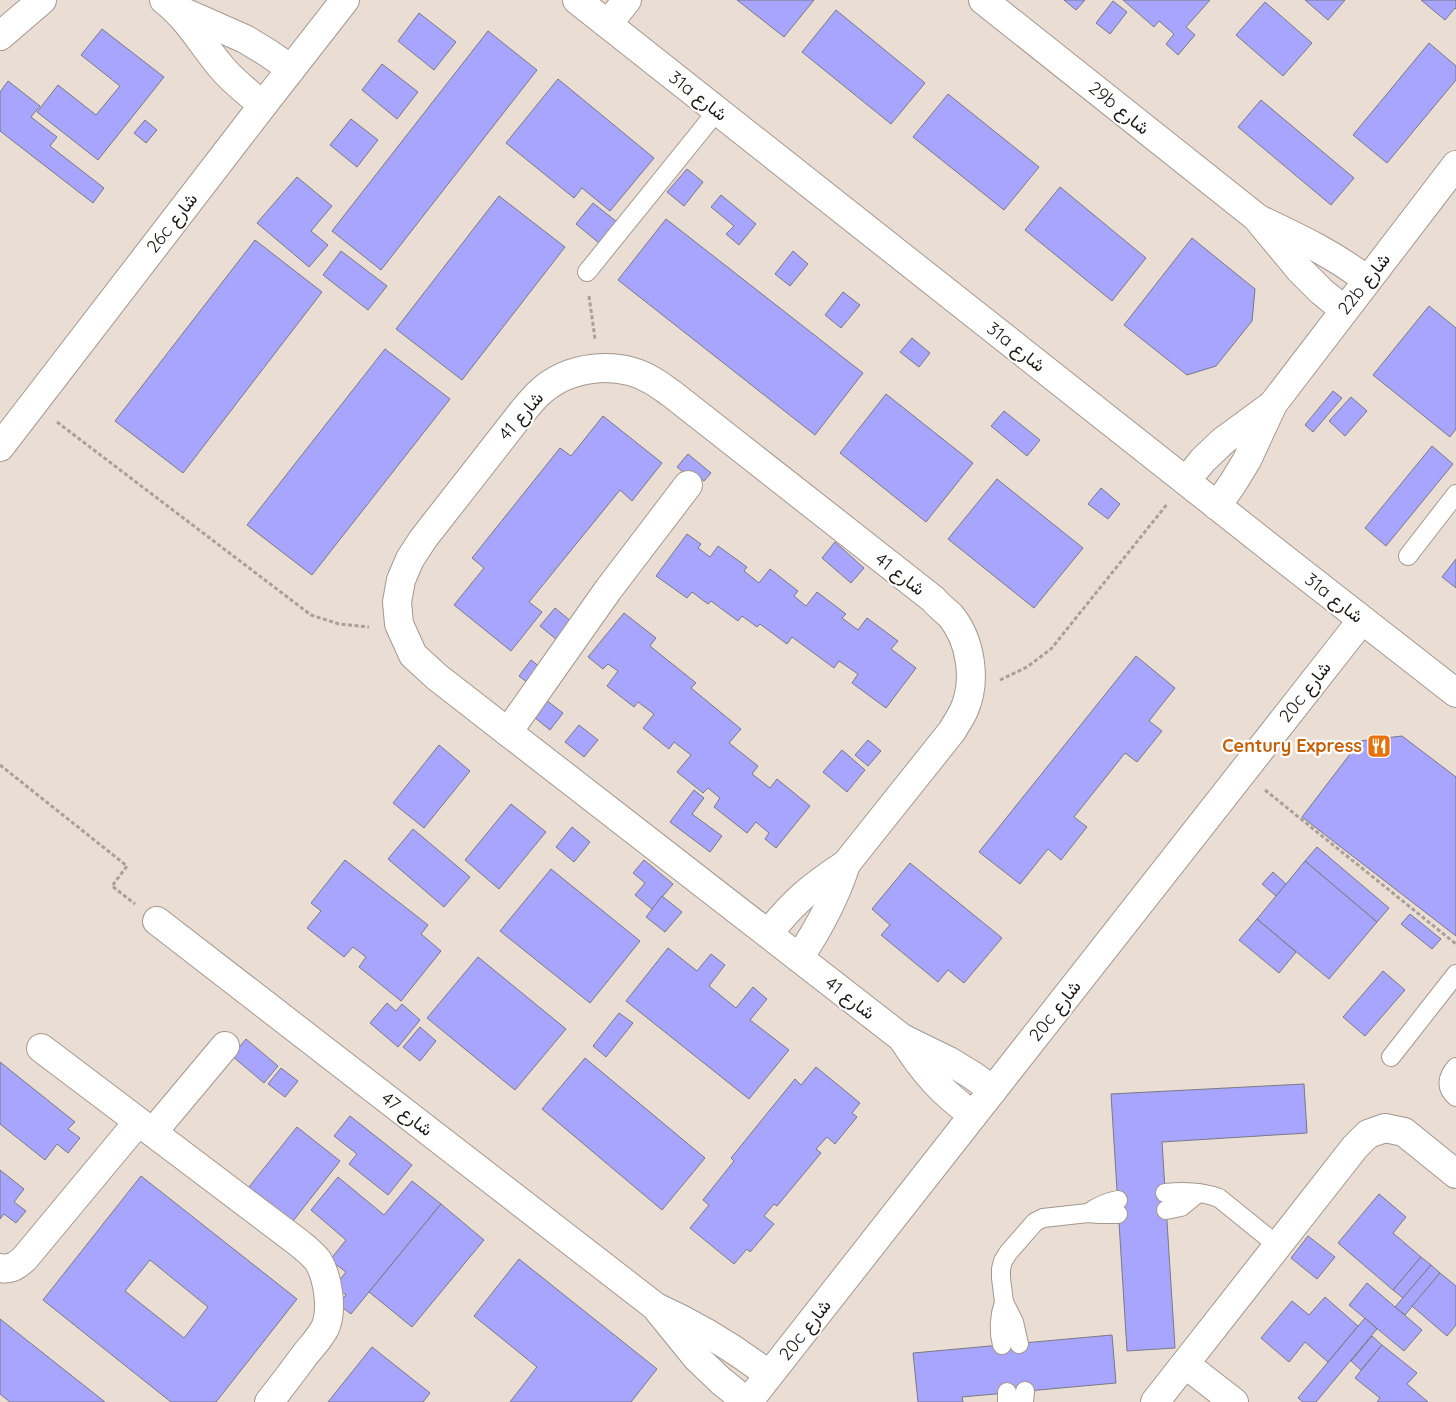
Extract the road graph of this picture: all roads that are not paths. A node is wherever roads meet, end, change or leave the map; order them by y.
1 (12, 0) edge
2 (42, 0) edge
3 (345, 0) edge
4 (578, 0) edge
5 (627, 0) edge
6 (983, 0) edge
7 (170, 4) edge
8 (608, 24) junction
9 (0, 25) edge
10 (0, 36) edge
11 (291, 69) junction
12 (263, 104) junction
13 (717, 111) junction
14 (1456, 165) edge
15 (1256, 217) junction
16 (587, 272) road end
17 (1367, 280) junction
18 (1344, 310) junction
19 (1273, 404) junction
20 (0, 447) edge
21 (1186, 481) junction
22 (688, 485) dead end
23 (1456, 494) edge
24 (1217, 506) junction
25 (1408, 556) dead end
26 (1362, 620) junction
27 (1456, 693) edge
28 (508, 732) junction
29 (846, 864) junction
30 (157, 921) road end
31 (768, 934) junction
32 (798, 958) junction
33 (1456, 974) edge
34 (902, 1038) junction
35 (225, 1046) dead end
36 (41, 1048) dead end
37 (1391, 1057) dead end
38 (1456, 1067) edge
39 (993, 1090) junction
40 (1456, 1097) edge
41 (972, 1115) junction
42 (146, 1127) junction
43 (1456, 1174) edge
44 (1165, 1202) dead end
45 (1118, 1207) dead end
46 (1277, 1245) junction
47 (0, 1268) edge
48 (656, 1307) junction
49 (1010, 1344) dead end
50 (1185, 1364) junction
51 (770, 1375) junction
52 (269, 1402) edge
53 (748, 1402) edge
54 (1155, 1402) edge
55 (1234, 1402) edge

1 - 9 street
2 - 10 street
3 - 11 street, 26c شارع
4 - 8 street, 31a شارع
5 - 8 street
6 - 15 street, 29b شارع
7 - 11 street
7 - 12 street
8 - 13 street, 31a شارع
11 - 12 street, 26c شارع
12 - 20 street, 26c شارع
13 - 16 lane
13 - 21 street, 31a شارع
14 - 17 street, 22b شارع
15 - 17 street
15 - 18 street
17 - 18 street, 22b شارع
18 - 19 street, 22b شارع
19 - 21 street
19 - 24 street
21 - 24 street, 31a شارع
22 - 28 street
23 - 25 lane
24 - 26 street, 31a شارع
26 - 27 street, 31a شارع
26 - 39 street, 20c شارع
28 - 29 street, شارع 41
28 - 31 street, شارع 41
29 - 31 street, شارع 41
29 - 32 street, شارع 41
30 - 48 street, شارع 47
31 - 32 street, شارع 41
32 - 34 street, شارع 41
33 - 37 lane
34 - 39 street, شارع 41
34 - 41 street, شارع 41
35 - 42 street
36 - 42 street
38 - 40 lane
39 - 41 street, 20c شارع
41 - 51 street, 20c شارع
42 - 47 street
42 - 52 street
43 - 46 street
44 - 46 lane
45 - 49 lane
46 - 50 street
48 - 51 street, شارع 47
48 - 53 street, شارع 47
50 - 54 street
50 - 55 street
51 - 53 street, 20c شارع

